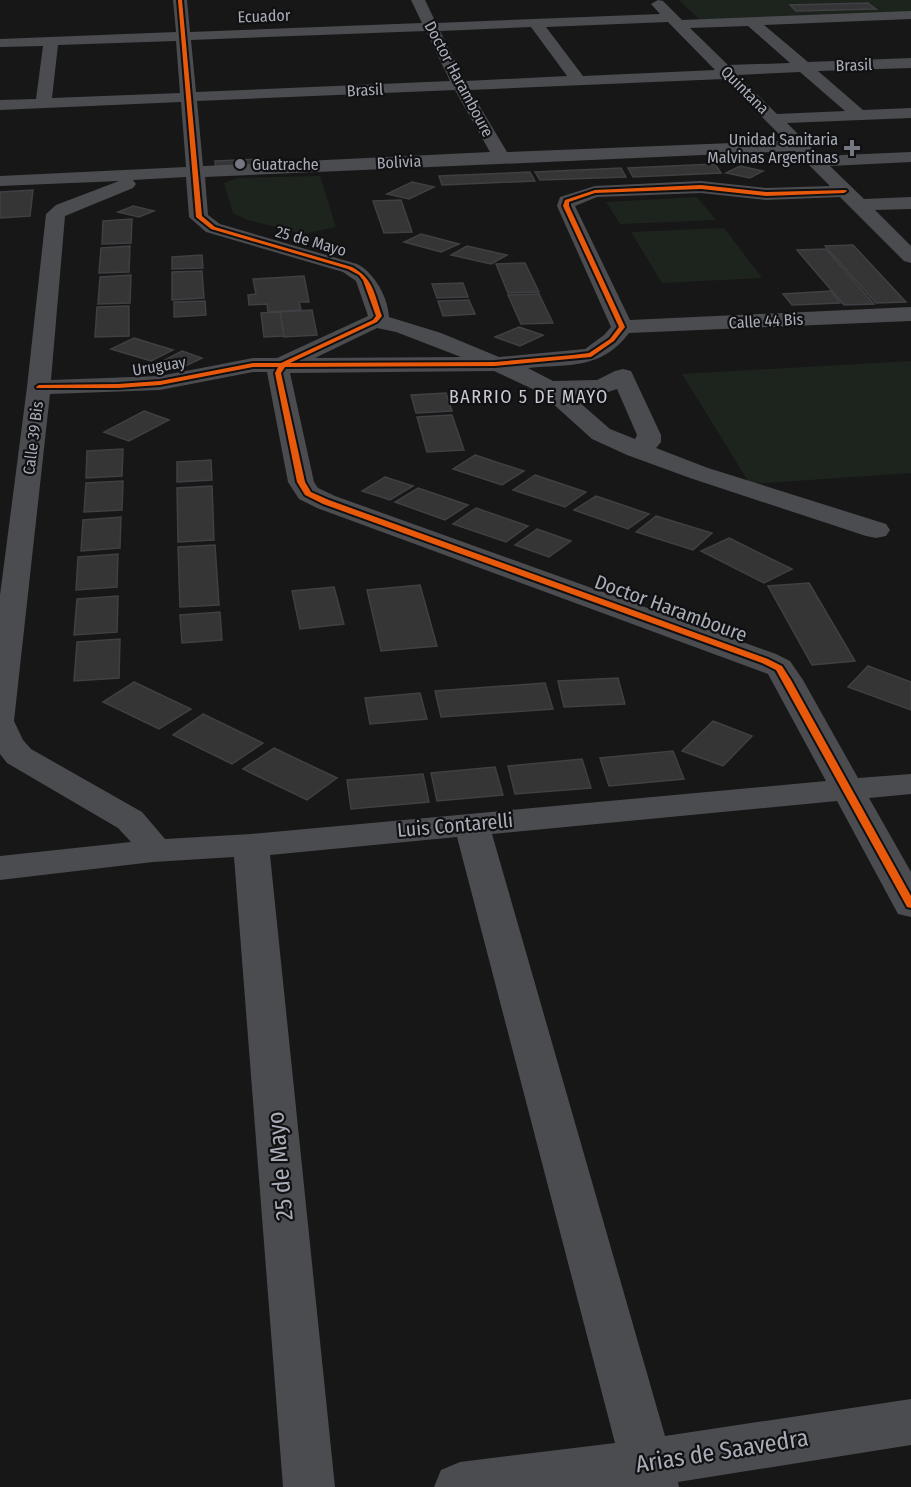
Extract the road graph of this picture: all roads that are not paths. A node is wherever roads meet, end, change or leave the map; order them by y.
1 (180, 0) edge
2 (418, 0) edge
3 (654, 0) edge
4 (911, 15) edge
5 (676, 21) junction
6 (751, 21) junction
7 (536, 24) junction
8 (433, 27) junction
9 (182, 37) junction
10 (51, 41) junction
11 (0, 43) edge
12 (911, 63) edge
13 (806, 67) junction
14 (727, 72) junction
15 (579, 81) junction
16 (460, 86) junction
17 (188, 98) junction
18 (43, 103) junction
19 (0, 105) edge
20 (911, 113) edge
21 (860, 115) junction
22 (775, 119) junction
23 (798, 146) junction
24 (501, 157) junction
25 (911, 157) edge
26 (818, 161) junction
27 (195, 171) junction
28 (141, 175) junction
29 (0, 182) edge
30 (844, 191) junction
31 (911, 202) edge
32 (859, 205) junction
33 (910, 255) edge
34 (911, 314) edge
35 (375, 321) junction
36 (622, 327) junction
37 (283, 364) junction
38 (495, 364) junction
39 (39, 387) junction
40 (549, 388) junction
41 (636, 450) junction
42 (876, 530) dead end
43 (0, 719) edge
44 (0, 724) edge
45 (911, 784) edge
46 (846, 789) junction
47 (471, 823) junction
48 (251, 845) junction
49 (153, 851) junction
50 (0, 868) edge
51 (911, 905) edge
52 (911, 1422) edge
53 (650, 1475) edge
54 (309, 1487) edge
55 (460, 1487) edge

1 - 9 street, 25 de Mayo
2 - 8 street, Doctor Haramboure
3 - 5 street, Quintana
4 - 6 street, Ecuador
5 - 6 street, Ecuador
5 - 7 street, Ecuador
5 - 14 street, Quintana
6 - 13 street
7 - 8 street, Ecuador
7 - 15 street
8 - 9 street, Ecuador
8 - 16 street, Doctor Haramboure
9 - 10 street, Ecuador
9 - 17 street, 25 de Mayo
10 - 11 street, Ecuador
10 - 18 street
12 - 13 street, Brasil
13 - 14 street, Brasil
13 - 21 street
14 - 15 street, Brasil
14 - 22 street, Quintana
15 - 16 street, Brasil
16 - 17 street, Brasil
16 - 24 street, Doctor Haramboure
17 - 18 street, Brasil
17 - 27 street, 25 de Mayo
18 - 19 street, Brasil
20 - 21 street
21 - 22 street
22 - 23 street, Quintana
23 - 24 street, Bolivia
23 - 26 street, Quintana
24 - 27 street, Bolivia
25 - 26 street
26 - 30 street, Quintana
27 - 28 street, Bolivia
27 - 35 street, 25 de Mayo
28 - 29 street, Bolivia
28 - 39 street, Calle 39 Bis
30 - 32 street, Quintana
30 - 36 street
31 - 32 street
32 - 33 street, Quintana
34 - 36 street, Calle 44 Bis
35 - 37 street
35 - 38 street
36 - 38 street, Uruguay
37 - 38 street, Uruguay
37 - 39 street, Uruguay
37 - 46 street, Doctor Haramboure
38 - 40 street
39 - 43 street, Calle 39 Bis
40 - 41 street
40 - 41 street
41 - 42 street
44 - 49 street
45 - 46 street, Luis Contarelli
46 - 47 street, Luis Contarelli
46 - 51 street, Doctor Haramboure
47 - 48 street, Luis Contarelli
47 - 53 street
48 - 49 street, Luis Contarelli
48 - 54 street, 25 de Mayo
49 - 50 street, Luis Contarelli
52 - 53 street, Arias de Saavedra
53 - 55 street, Arias de Saavedra

